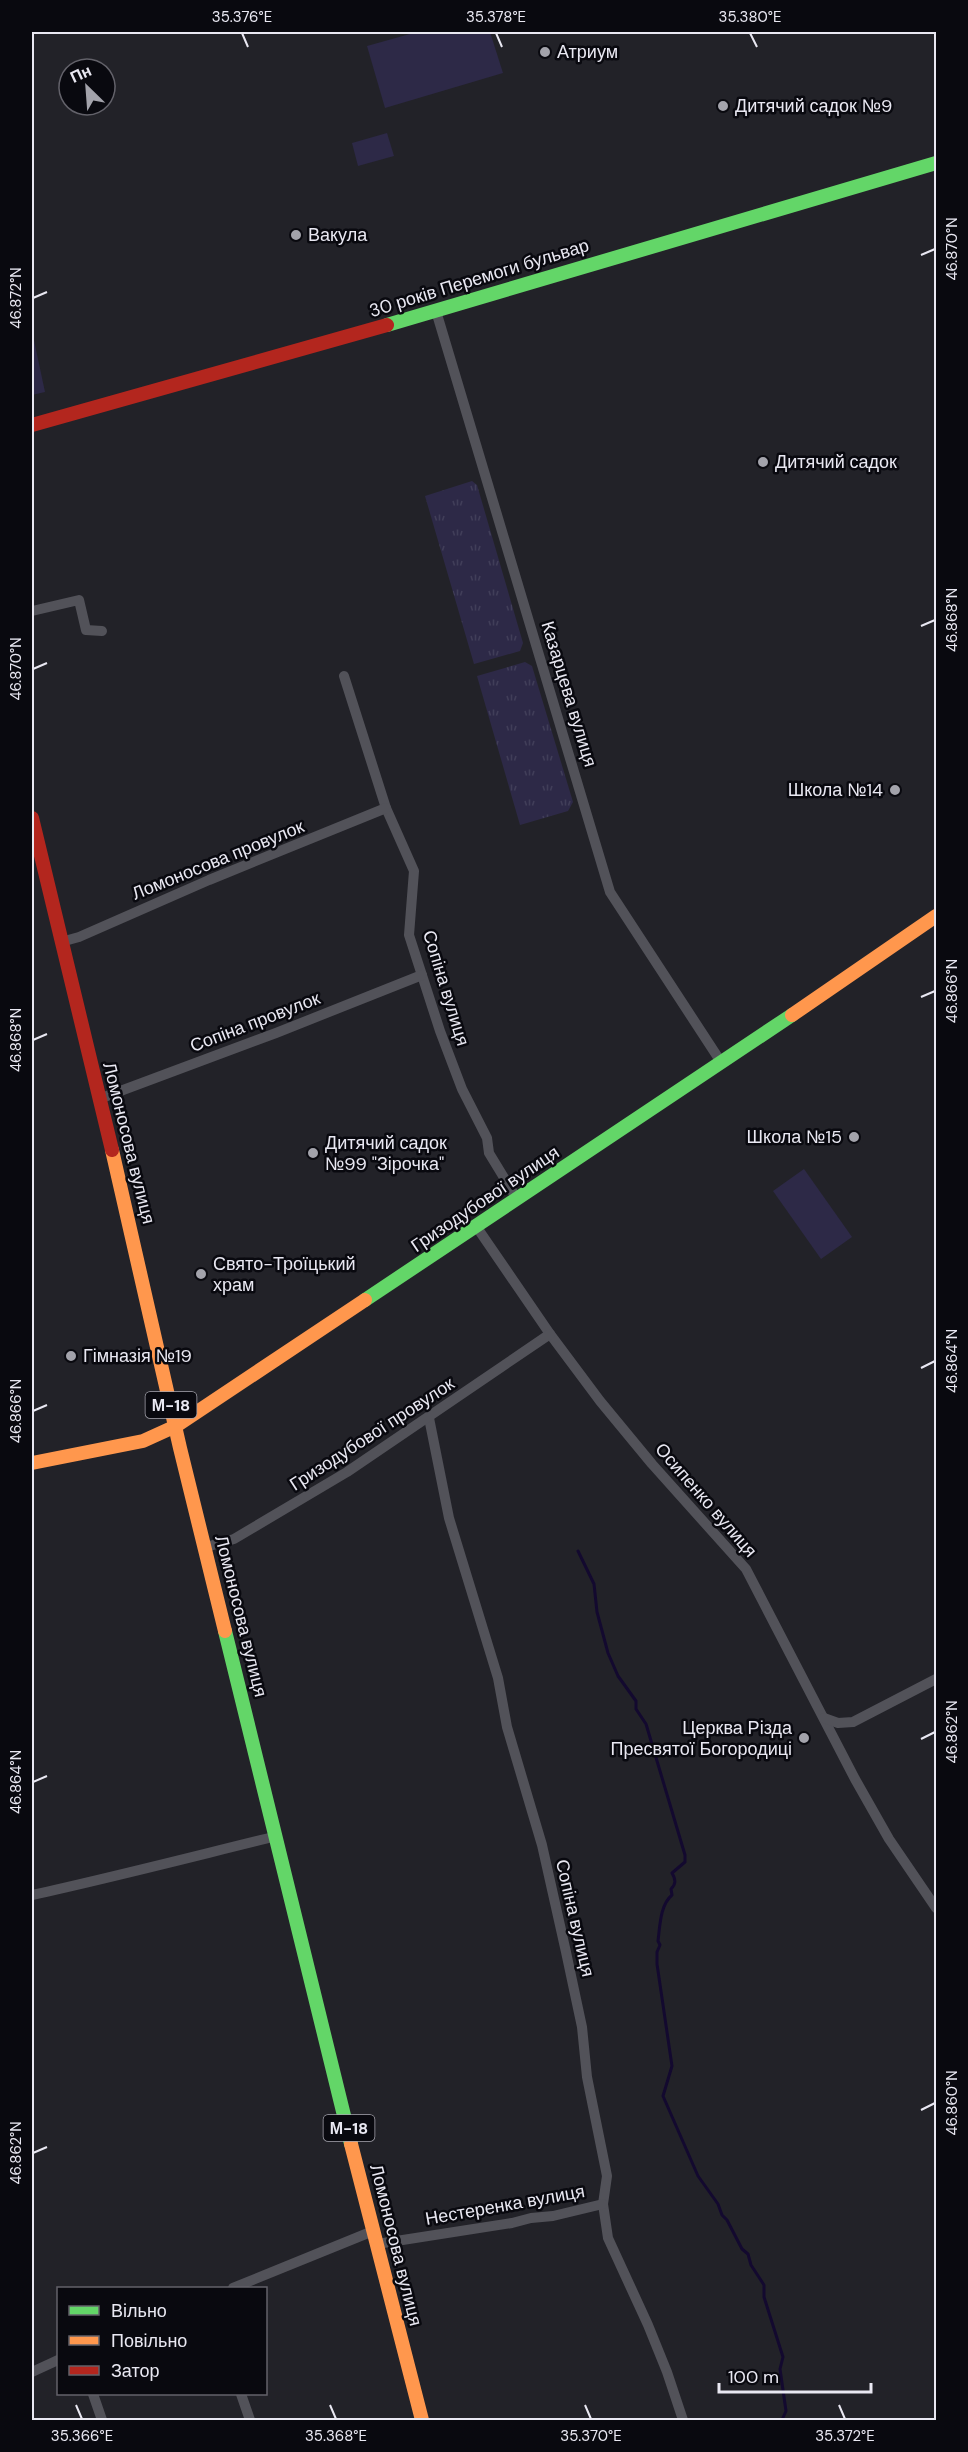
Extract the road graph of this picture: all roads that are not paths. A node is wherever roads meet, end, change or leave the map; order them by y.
1 (936, 163) edge
2 (436, 311) junction
3 (32, 425) edge
4 (32, 611) edge
5 (102, 631) dead end
6 (344, 676) dead end
7 (386, 808) junction
8 (32, 818) edge
9 (936, 916) edge
10 (61, 942) junction
11 (422, 975) junction
12 (722, 1062) junction
13 (99, 1098) junction
14 (517, 1199) junction
15 (476, 1226) junction
16 (550, 1334) junction
17 (429, 1418) junction
18 (176, 1426) junction
19 (32, 1463) edge
20 (206, 1548) junction
21 (936, 1679) edge
22 (824, 1718) junction
23 (277, 1836) junction
24 (32, 1895) edge
25 (936, 1908) edge
26 (603, 2204) junction
27 (375, 2238) junction
28 (239, 2287) edge
29 (57, 2360) edge
30 (32, 2372) edge
31 (93, 2395) edge
32 (241, 2395) edge
33 (102, 2421) edge
34 (250, 2421) edge
35 (422, 2421) edge
36 (683, 2421) edge

1 - 2 main road, 30 років Перемоги бульвар
2 - 3 main road, 30 років Перемоги бульвар
2 - 12 street, Казарцева вулиця
4 - 5 street
6 - 7 street, Сопіна вулиця
7 - 10 street, Ломоносова провулок
7 - 11 street, Сопіна вулиця
8 - 10 main road, Ломоносова вулиця / М-18
9 - 12 main road, Гризодубової вулиця
10 - 13 main road, Ломоносова вулиця / М-18
11 - 13 street, Сопіна провулок
11 - 14 street, Сопіна вулиця
12 - 14 main road, Гризодубової вулиця
13 - 18 main road, Ломоносова вулиця / М-18
14 - 15 main road, Гризодубової вулиця
15 - 16 street, Осипенко вулиця
15 - 18 main road, Гризодубової вулиця
16 - 17 street, Гризодубової провулок
16 - 22 street, Осипенко вулиця
17 - 20 street, Гризодубової провулок
17 - 26 street, Сопіна вулиця
18 - 19 main road, Гризодубової вулиця
18 - 20 main road, Ломоносова вулиця / М-18
20 - 23 main road, Ломоносова вулиця / М-18
21 - 22 street
22 - 25 street, Осипенко вулиця
23 - 24 street
23 - 27 main road, Ломоносова вулиця / М-18
26 - 27 street, Нестеренка вулиця
26 - 36 street, Сопіна вулиця
27 - 28 street, Нестеренка вулиця
27 - 35 main road, Ломоносова вулиця / М-18
29 - 30 street
31 - 33 street
32 - 34 street

